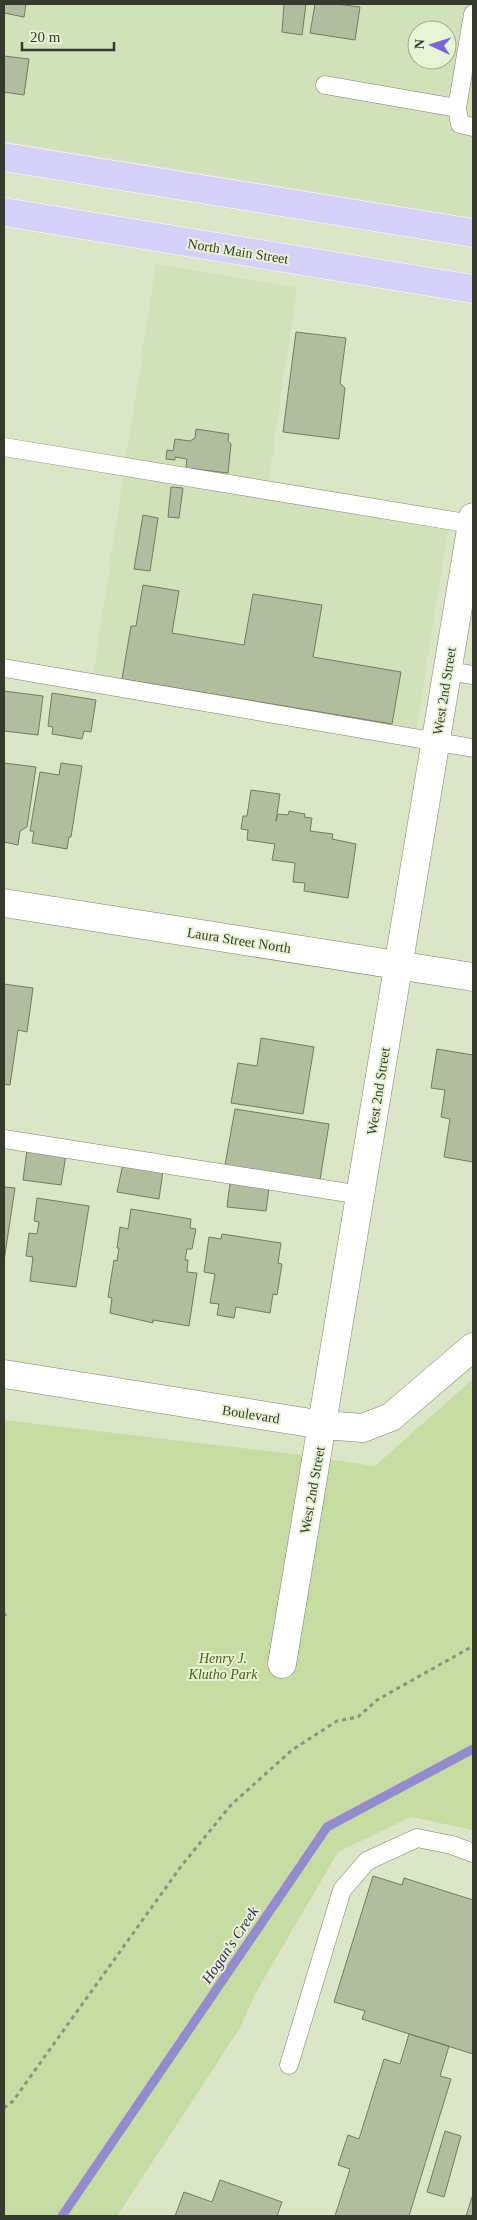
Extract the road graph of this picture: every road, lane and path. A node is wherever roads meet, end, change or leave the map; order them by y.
1 (473, 14) edge
2 (325, 85) dead end
3 (458, 108) junction
4 (473, 127) edge
5 (4, 157) edge
6 (4, 212) edge
7 (473, 233) edge
8 (473, 289) edge
9 (4, 447) edge
10 (473, 520) edge
11 (4, 668) edge
12 (460, 673) edge
13 (436, 742) junction
14 (473, 748) edge
15 (4, 903) edge
16 (399, 965) junction
17 (473, 977) edge
18 (4, 1139) edge
19 (361, 1195) junction
20 (473, 1347) edge
21 (4, 1374) edge
22 (323, 1425) junction
23 (473, 1646) edge
24 (282, 1664) dead end
25 (473, 1853) edge
26 (289, 2065) dead end
27 (4, 2108) edge

1 - 3 lane
2 - 3 lane
3 - 4 lane
5 - 7 main road
6 - 8 main road, North Main Street
9 - 10 lane
10 - 12 street, West 2nd Street
11 - 13 lane
12 - 13 street, West 2nd Street
13 - 14 lane
13 - 16 street, West 2nd Street
15 - 16 street, Laura Street North
16 - 17 street, Laura Street North
16 - 19 street, West 2nd Street
18 - 19 lane
19 - 22 street, West 2nd Street
20 - 22 street, Boulevard
21 - 22 street, Boulevard
22 - 24 street, West 2nd Street
23 - 27 path
25 - 26 lane

